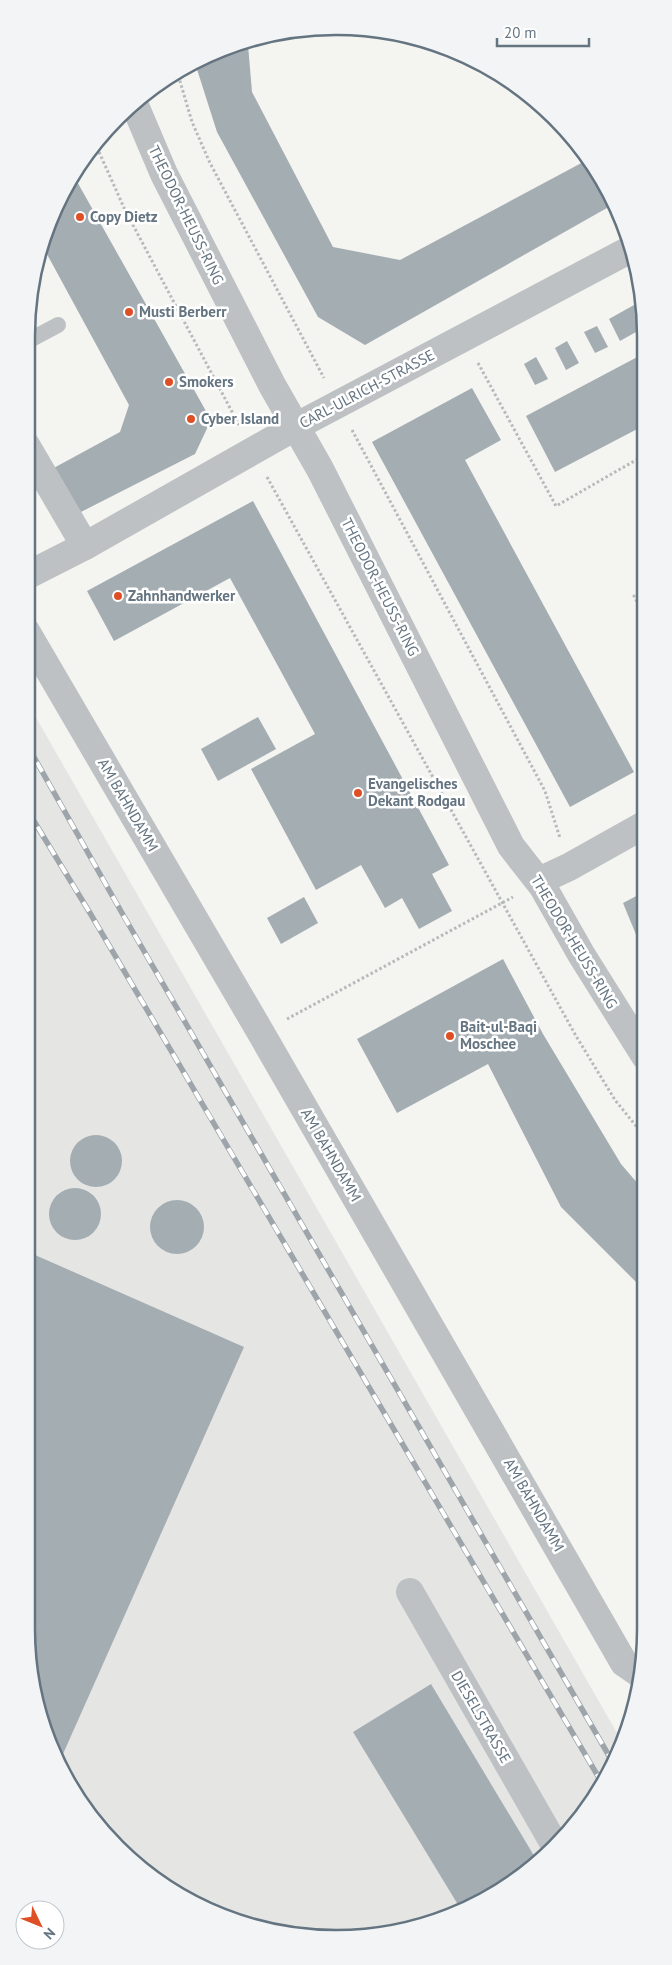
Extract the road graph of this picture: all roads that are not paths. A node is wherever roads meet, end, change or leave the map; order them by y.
1 (137, 111) edge
2 (625, 252) edge
3 (58, 325) dead end
4 (35, 337) edge
5 (296, 427) junction
6 (35, 460) edge
7 (85, 546) junction
8 (35, 571) edge
9 (35, 646) edge
10 (637, 829) edge
11 (539, 881) junction
12 (637, 1043) edge
13 (410, 1592) dead end
14 (634, 1670) edge
15 (551, 1839) edge

1 - 5 street, THEODOR-HEUSS-RING
2 - 5 street, CARL-ULRICH-STRASSE
3 - 4 lane
5 - 7 street, CARL-ULRICH-STRASSE
5 - 11 street, THEODOR-HEUSS-RING
6 - 7 street
7 - 8 street, CARL-ULRICH-STRASSE
9 - 14 street, AM BAHNDAMM
10 - 11 street
11 - 12 street, THEODOR-HEUSS-RING
13 - 15 street, DIESELSTRASSE

